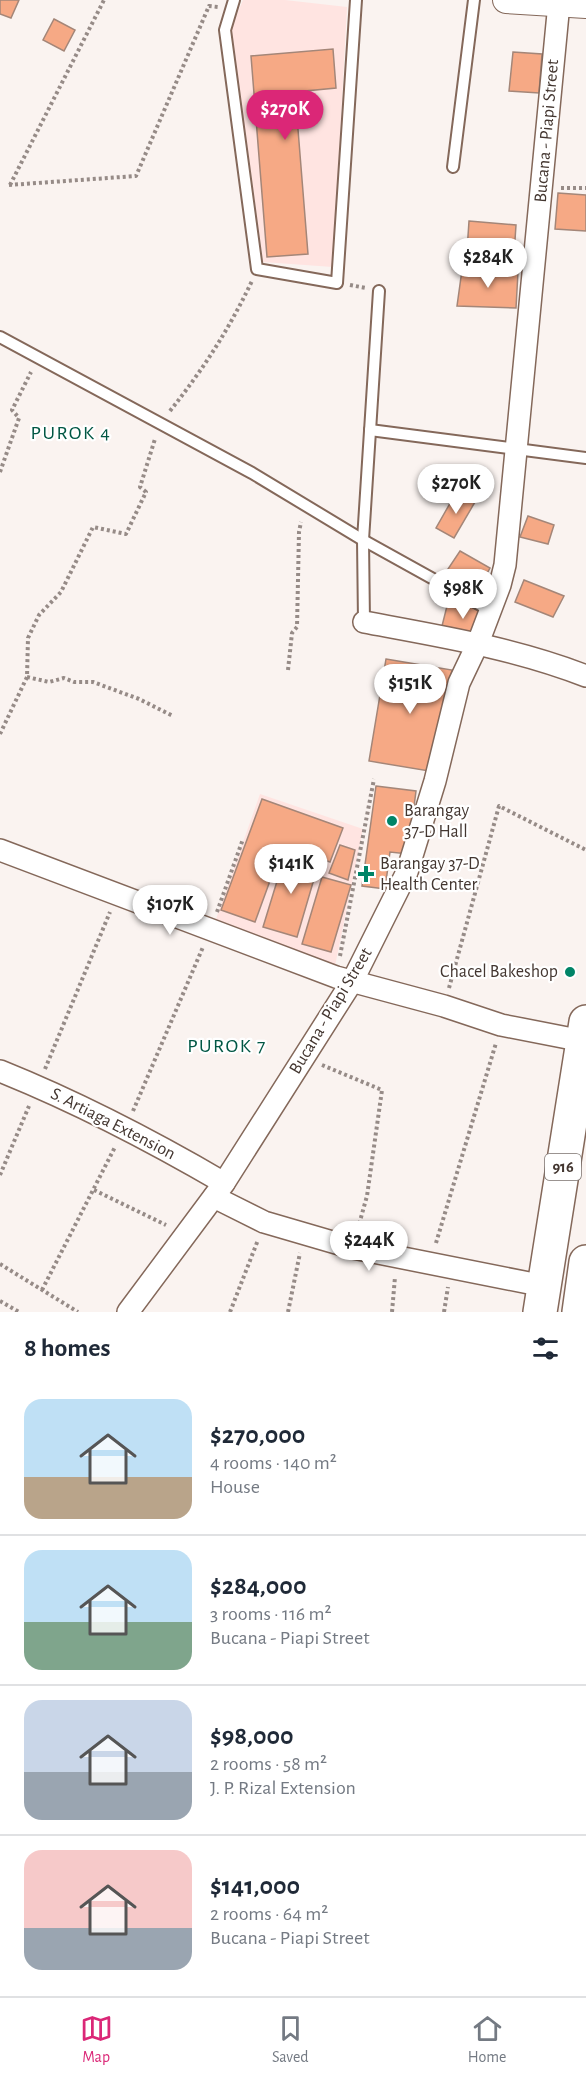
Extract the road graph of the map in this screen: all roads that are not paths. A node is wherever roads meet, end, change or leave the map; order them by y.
1 (356, 0) edge
2 (474, 0) edge
3 (523, 1) edge
4 (559, 3) junction
5 (232, 4) edge
6 (586, 4) edge
7 (453, 166) dead end
8 (379, 291) road end
9 (0, 337) edge
10 (370, 430) junction
11 (518, 450) junction
12 (586, 458) edge
13 (363, 540) junction
14 (490, 611) junction
15 (364, 622) joint
16 (478, 643) junction
17 (586, 676) edge
18 (0, 850) edge
19 (344, 979) junction
20 (585, 1031) edge
21 (0, 1071) edge
22 (219, 1190) junction
23 (542, 1299) edge
24 (128, 1312) edge

1 - 5 lane
2 - 7 lane
3 - 4 street
4 - 6 street
4 - 11 street, Bucana - Piapi Street
8 - 10 lane
9 - 13 lane
10 - 11 lane
10 - 13 lane
11 - 12 lane
11 - 14 street, Bucana - Piapi Street
13 - 14 lane
13 - 15 lane
14 - 16 street, Bucana - Piapi Street
15 - 16 street
16 - 17 street
16 - 19 street, Bucana - Piapi Street
18 - 19 street
19 - 20 street
19 - 22 street, Bucana - Piapi Street
20 - 23 main road, 916
21 - 22 street, S. Artiaga Extension
22 - 23 street, S. Artiaga Extension
22 - 24 street, Bucana - Piapi Street

